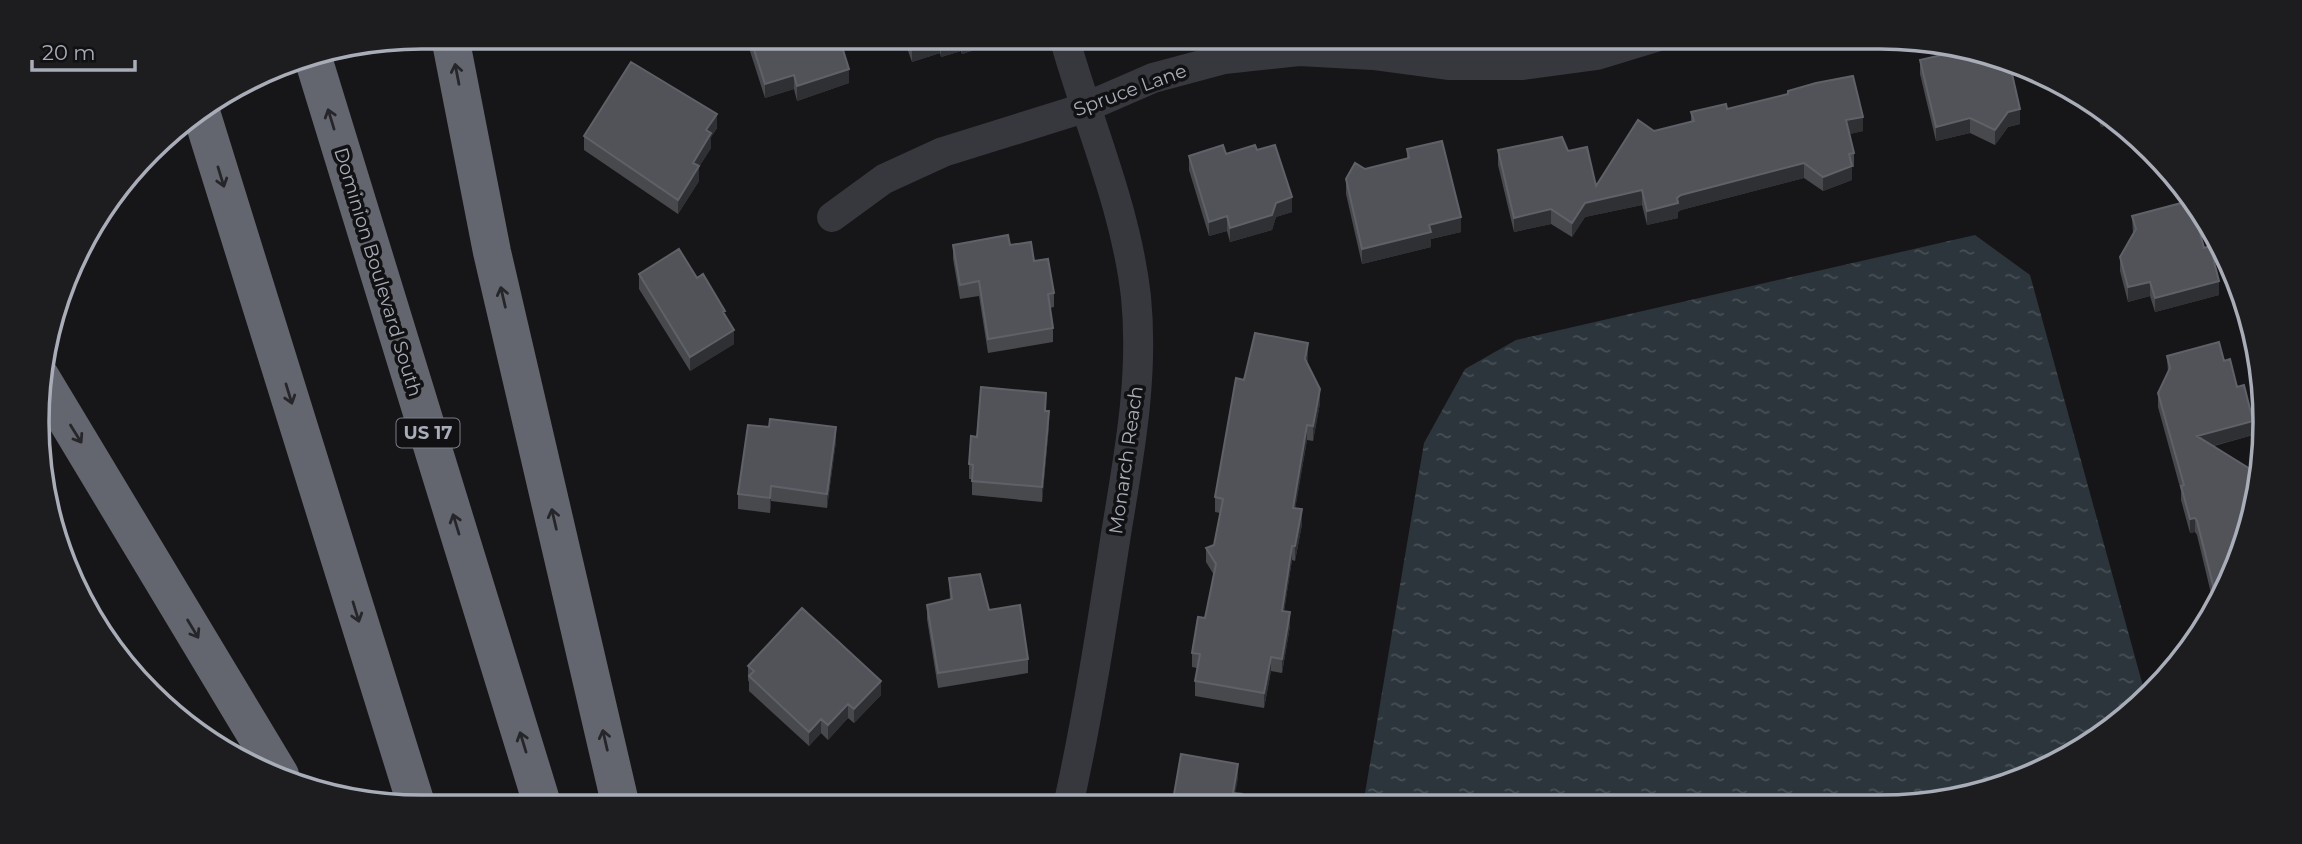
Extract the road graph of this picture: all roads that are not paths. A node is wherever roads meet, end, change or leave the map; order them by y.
1 (452, 49) edge
2 (1067, 49) edge
3 (1617, 49) edge
4 (315, 65) edge
5 (1084, 108) junction
6 (204, 120) edge
7 (832, 217) dead end
8 (50, 393) edge
9 (274, 765) edge
10 (413, 795) edge
11 (538, 795) edge
12 (618, 795) edge
13 (1070, 795) edge

12 -> 1 highway
2 - 5 street, Monarch Reach
3 - 5 street, Spruce Lane
11 -> 4 highway, Dominion Boulevard South / US 17
5 - 7 street, Spruce Lane
5 - 13 street, Monarch Reach
6 -> 10 highway
8 -> 9 highway

